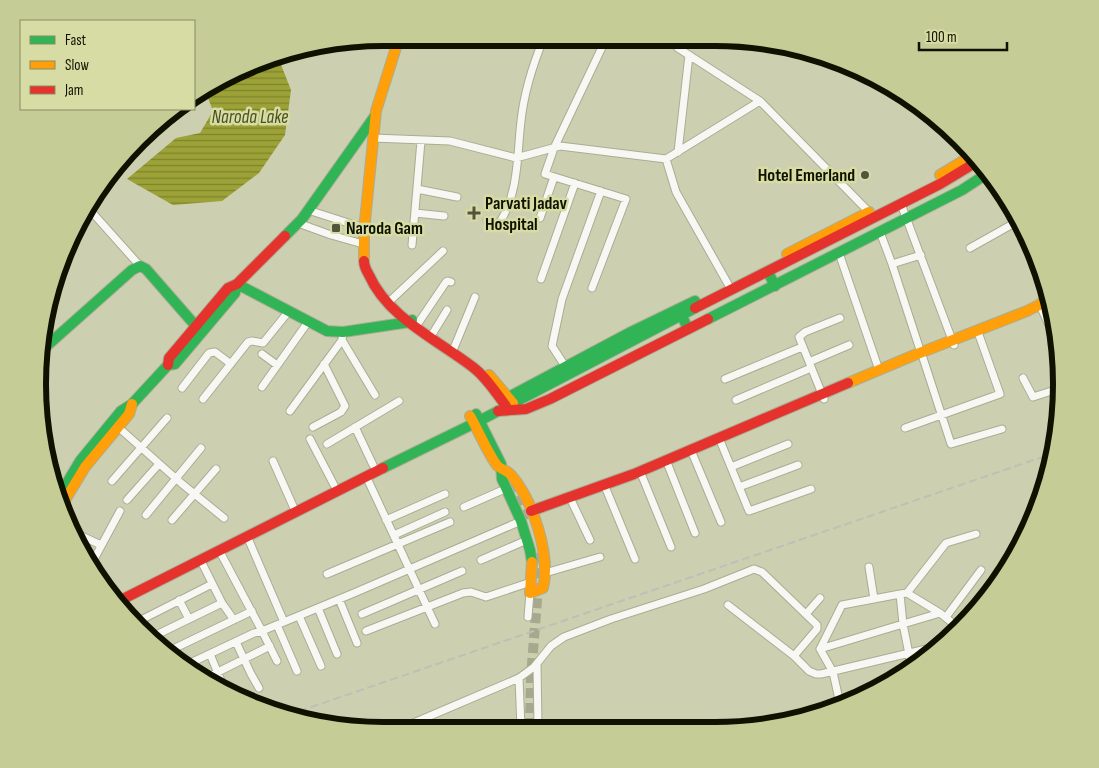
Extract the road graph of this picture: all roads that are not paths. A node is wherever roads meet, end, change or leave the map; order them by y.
1 (396, 46) edge
2 (401, 46) edge
3 (540, 46) edge
4 (603, 46) edge
5 (676, 46) edge
6 (689, 55) junction
7 (760, 101) junction
8 (378, 115) junction
9 (421, 140) junction
10 (374, 142) junction
11 (353, 146) junction
12 (554, 148) junction
13 (678, 152) junction
14 (518, 157) junction
15 (666, 159) junction
16 (967, 159) edge
17 (972, 165) edge
18 (554, 177) junction
19 (982, 177) edge
20 (575, 183) junction
21 (417, 189) junction
22 (601, 191) junction
23 (457, 196) dead end
24 (901, 204) junction
25 (308, 210) junction
26 (869, 212) junction
27 (92, 213) edge
28 (415, 213) junction
29 (444, 216) dead end
30 (540, 218) dead end
31 (907, 218) junction
32 (487, 220) dead end
33 (298, 223) junction
34 (1012, 224) edge
35 (364, 228) junction
36 (880, 232) junction
37 (363, 244) junction
38 (412, 244) dead end
39 (970, 248) dead end
40 (443, 251) dead end
41 (839, 253) junction
42 (921, 255) junction
43 (892, 264) junction
44 (140, 266) junction
45 (768, 272) junction
46 (541, 280) dead end
47 (452, 282) dead end
48 (237, 284) junction
49 (728, 284) junction
50 (775, 286) junction
51 (592, 288) dead end
52 (475, 297) dead end
53 (391, 300) junction
54 (1042, 302) edge
55 (680, 308) junction
56 (447, 310) dead end
57 (1042, 310) joint
58 (289, 311) junction
59 (840, 318) dead end
60 (1046, 319) edge
61 (414, 321) junction
62 (308, 322) junction
63 (199, 329) junction
64 (688, 329) junction
65 (433, 332) junction
66 (979, 335) junction
67 (343, 336) junction
68 (953, 342) junction
69 (49, 344) edge
70 (849, 346) dead end
71 (802, 347) junction
72 (454, 348) junction
73 (262, 354) dead end
74 (922, 355) junction
75 (230, 364) junction
76 (324, 364) junction
77 (278, 365) junction
78 (810, 365) junction
79 (565, 366) junction
80 (879, 370) junction
81 (1023, 378) dead end
82 (726, 379) dead end
83 (262, 387) dead end
84 (182, 388) dead end
85 (1053, 391) edge
86 (375, 395) dead end
87 (823, 397) junction
88 (203, 399) dead end
89 (736, 400) dead end
90 (399, 402) dead end
91 (132, 404) junction
92 (505, 404) junction
93 (290, 411) dead end
94 (942, 415) junction
95 (167, 418) dead end
96 (475, 418) junction
97 (118, 427) junction
98 (313, 427) dead end
99 (355, 427) junction
100 (905, 428) dead end
101 (1002, 429) dead end
102 (310, 439) dead end
103 (720, 441) junction
104 (327, 444) dead end
105 (788, 444) dead end
106 (141, 448) junction
107 (201, 448) dead end
108 (693, 455) junction
109 (273, 461) dead end
110 (159, 464) junction
111 (373, 465) junction
112 (668, 465) junction
113 (798, 465) dead end
114 (731, 467) junction
115 (216, 469) dead end
116 (501, 469) junction
117 (366, 476) junction
118 (642, 476) junction
119 (176, 479) junction
120 (112, 481) dead end
121 (334, 485) junction
122 (508, 486) junction
123 (739, 487) junction
124 (63, 489) edge
125 (606, 489) junction
126 (811, 489) dead end
127 (194, 494) junction
128 (445, 494) dead end
129 (66, 498) edge
130 (127, 500) dead end
131 (572, 502) junction
132 (292, 506) junction
133 (464, 507) dead end
134 (120, 511) dead end
135 (445, 512) dead end
136 (533, 514) junction
137 (146, 515) dead end
138 (224, 518) dead end
139 (172, 520) dead end
140 (386, 520) junction
141 (521, 521) junction
142 (450, 522) dead end
143 (721, 522) dead end
144 (695, 532) dead end
145 (976, 534) dead end
146 (394, 535) junction
147 (83, 536) edge
148 (247, 536) junction
149 (527, 540) junction
150 (590, 540) dead end
151 (398, 544) junction
152 (101, 545) junction
153 (671, 547) dead end
154 (219, 550) junction
155 (600, 556) dead end
156 (94, 558) edge
157 (200, 559) junction
158 (481, 560) dead end
159 (635, 560) dead end
160 (869, 567) dead end
161 (410, 569) junction
162 (981, 570) dead end
163 (462, 571) dead end
164 (545, 573) junction
165 (327, 574) dead end
166 (531, 582) junction
167 (212, 584) junction
168 (419, 589) junction
169 (118, 592) edge
170 (530, 593) junction
171 (903, 594) junction
172 (820, 598) dead end
173 (123, 599) edge
174 (874, 599) junction
175 (179, 600) junction
176 (339, 600) junction
177 (222, 603) junction
178 (728, 605) dead end
179 (427, 606) junction
180 (318, 608) junction
181 (252, 611) junction
182 (362, 614) dead end
183 (806, 614) junction
184 (943, 615) junction
185 (299, 616) junction
186 (528, 617) dead end
187 (142, 619) edge
188 (190, 619) junction
189 (234, 620) junction
190 (280, 624) junction
191 (435, 624) dead end
192 (903, 624) junction
193 (953, 624) edge
194 (262, 631) junction
195 (366, 631) dead end
196 (157, 635) edge
197 (236, 642) junction
198 (357, 643) dead end
199 (270, 646) junction
200 (174, 649) edge
201 (820, 649) junction
202 (923, 650) edge
203 (210, 654) junction
204 (337, 654) dead end
205 (909, 654) junction
206 (794, 656) junction
207 (243, 659) junction
208 (910, 660) edge
209 (277, 661) dead end
210 (192, 662) edge
211 (537, 664) junction
212 (321, 666) dead end
213 (297, 671) dead end
214 (217, 672) junction
215 (833, 672) junction
216 (212, 675) edge
217 (519, 678) junction
218 (221, 680) edge
219 (259, 688) dead end
220 (839, 698) edge
221 (416, 722) edge
222 (521, 722) edge
223 (538, 722) edge

1 - 8 street
2 - 8 street
3 - 14 street
4 - 12 street
5 - 6 street
6 - 7 street
6 - 13 street
7 - 13 street
7 - 26 street
8 - 10 street
8 - 11 street
9 - 10 street
9 - 14 street
9 - 21 street
10 - 11 street
10 - 35 street
10 - 53 street
11 - 25 street
12 - 14 street
12 - 15 street
12 - 18 street
13 - 15 street
14 - 32 street
15 - 49 street
16 - 26 street
17 - 24 street
18 - 20 street
18 - 30 street
19 - 31 street
20 - 22 street
20 - 46 street
21 - 23 street
21 - 28 street
22 - 51 street
22 - 79 street
24 - 31 street
24 - 45 street
25 - 33 street
25 - 35 street
26 - 49 street
27 - 44 street
28 - 29 street
28 - 38 street
31 - 36 street
31 - 42 street
33 - 37 street
33 - 48 street
34 - 39 street
35 - 37 street
36 - 41 street
36 - 43 street
37 - 61 street
40 - 53 street
41 - 50 street
41 - 80 street
42 - 43 street
42 - 68 street
43 - 74 street
44 - 63 street
44 - 69 street
45 - 50 street
45 - 55 street
47 - 61 street
48 - 58 street
48 - 63 street
49 - 55 street
50 - 64 street
52 - 72 street
53 - 61 street
54 - 68 street
55 - 64 street
55 - 79 street
55 - 92 street
56 - 65 street
57 - 60 street
57 - 66 street
58 - 62 street
58 - 75 street
59 - 71 street
61 - 65 street
61 - 67 street
61 - 92 street
62 - 67 street
62 - 77 street
63 - 91 street
64 - 92 street
65 - 72 street
66 - 68 street
66 - 94 street
67 - 76 street
67 - 86 street
68 - 74 street
70 - 78 street
71 - 78 street
71 - 82 street
72 - 92 street
73 - 77 street
74 - 80 street
74 - 87 street
74 - 94 street
75 - 84 street
75 - 88 street
76 - 93 street
76 - 98 street
77 - 83 street
78 - 87 street
78 - 89 street
79 - 92 street
80 - 87 street
81 - 85 street
87 - 103 street
90 - 99 street
91 - 97 street
91 - 124 street
92 - 96 street
94 - 100 street
94 - 101 street
95 - 106 street
96 - 111 street
96 - 116 street
96 - 117 street
97 - 106 street
97 - 129 street
99 - 104 street
99 - 111 street
102 - 121 street
103 - 108 street
103 - 114 street
103 - 136 street
105 - 114 street
106 - 110 street
106 - 120 street
107 - 119 street
108 - 112 street
108 - 143 street
109 - 132 street
110 - 119 street
110 - 130 street
111 - 121 street
112 - 118 street
112 - 144 street
113 - 123 street
114 - 123 street
115 - 127 street
116 - 122 street
116 - 136 street
117 - 140 street
117 - 148 street
118 - 125 street
118 - 153 street
119 - 127 street
119 - 137 street
121 - 132 street
122 - 133 street
122 - 141 street
123 - 126 street
125 - 131 street
125 - 159 street
127 - 138 street
127 - 139 street
128 - 140 street
131 - 136 street
131 - 150 street
132 - 169 street
134 - 152 street
135 - 146 street
136 - 164 street
140 - 146 street
141 - 149 street
141 - 161 street
142 - 151 street
145 - 171 street
146 - 151 street
147 - 152 street
148 - 154 street
148 - 190 street
149 - 158 street
149 - 166 street
151 - 161 street
151 - 165 street
152 - 156 street
154 - 157 street
154 - 181 street
155 - 164 street
157 - 167 street
157 - 173 street
160 - 174 street
161 - 168 street
161 - 176 street
162 - 184 street
163 - 168 street
164 - 170 street
166 - 170 street
166 - 179 street
167 - 175 street
167 - 177 street
168 - 179 street
168 - 182 street
170 - 186 street
171 - 174 street
171 - 184 street
171 - 192 street
172 - 183 street
174 - 201 street
175 - 187 street
175 - 188 street
176 - 180 street
176 - 198 street
177 - 188 street
177 - 189 street
178 - 206 street
179 - 191 street
179 - 195 street
180 - 185 street
180 - 204 street
181 - 189 street
181 - 194 street
183 - 206 street
183 - 211 street
184 - 192 street
184 - 193 street
185 - 190 street
185 - 212 street
188 - 196 street
189 - 200 street
190 - 194 street
190 - 213 street
192 - 201 street
192 - 205 street
194 - 197 street
194 - 199 street
197 - 203 street
197 - 207 street
199 - 207 street
199 - 209 street
201 - 215 street
202 - 205 street
203 - 210 street
203 - 214 street
205 - 208 street
205 - 215 street
206 - 215 street
207 - 214 street
207 - 219 street
211 - 217 street
211 - 223 street
214 - 216 street
214 - 218 street
215 - 220 street
217 - 221 street
217 - 222 street

